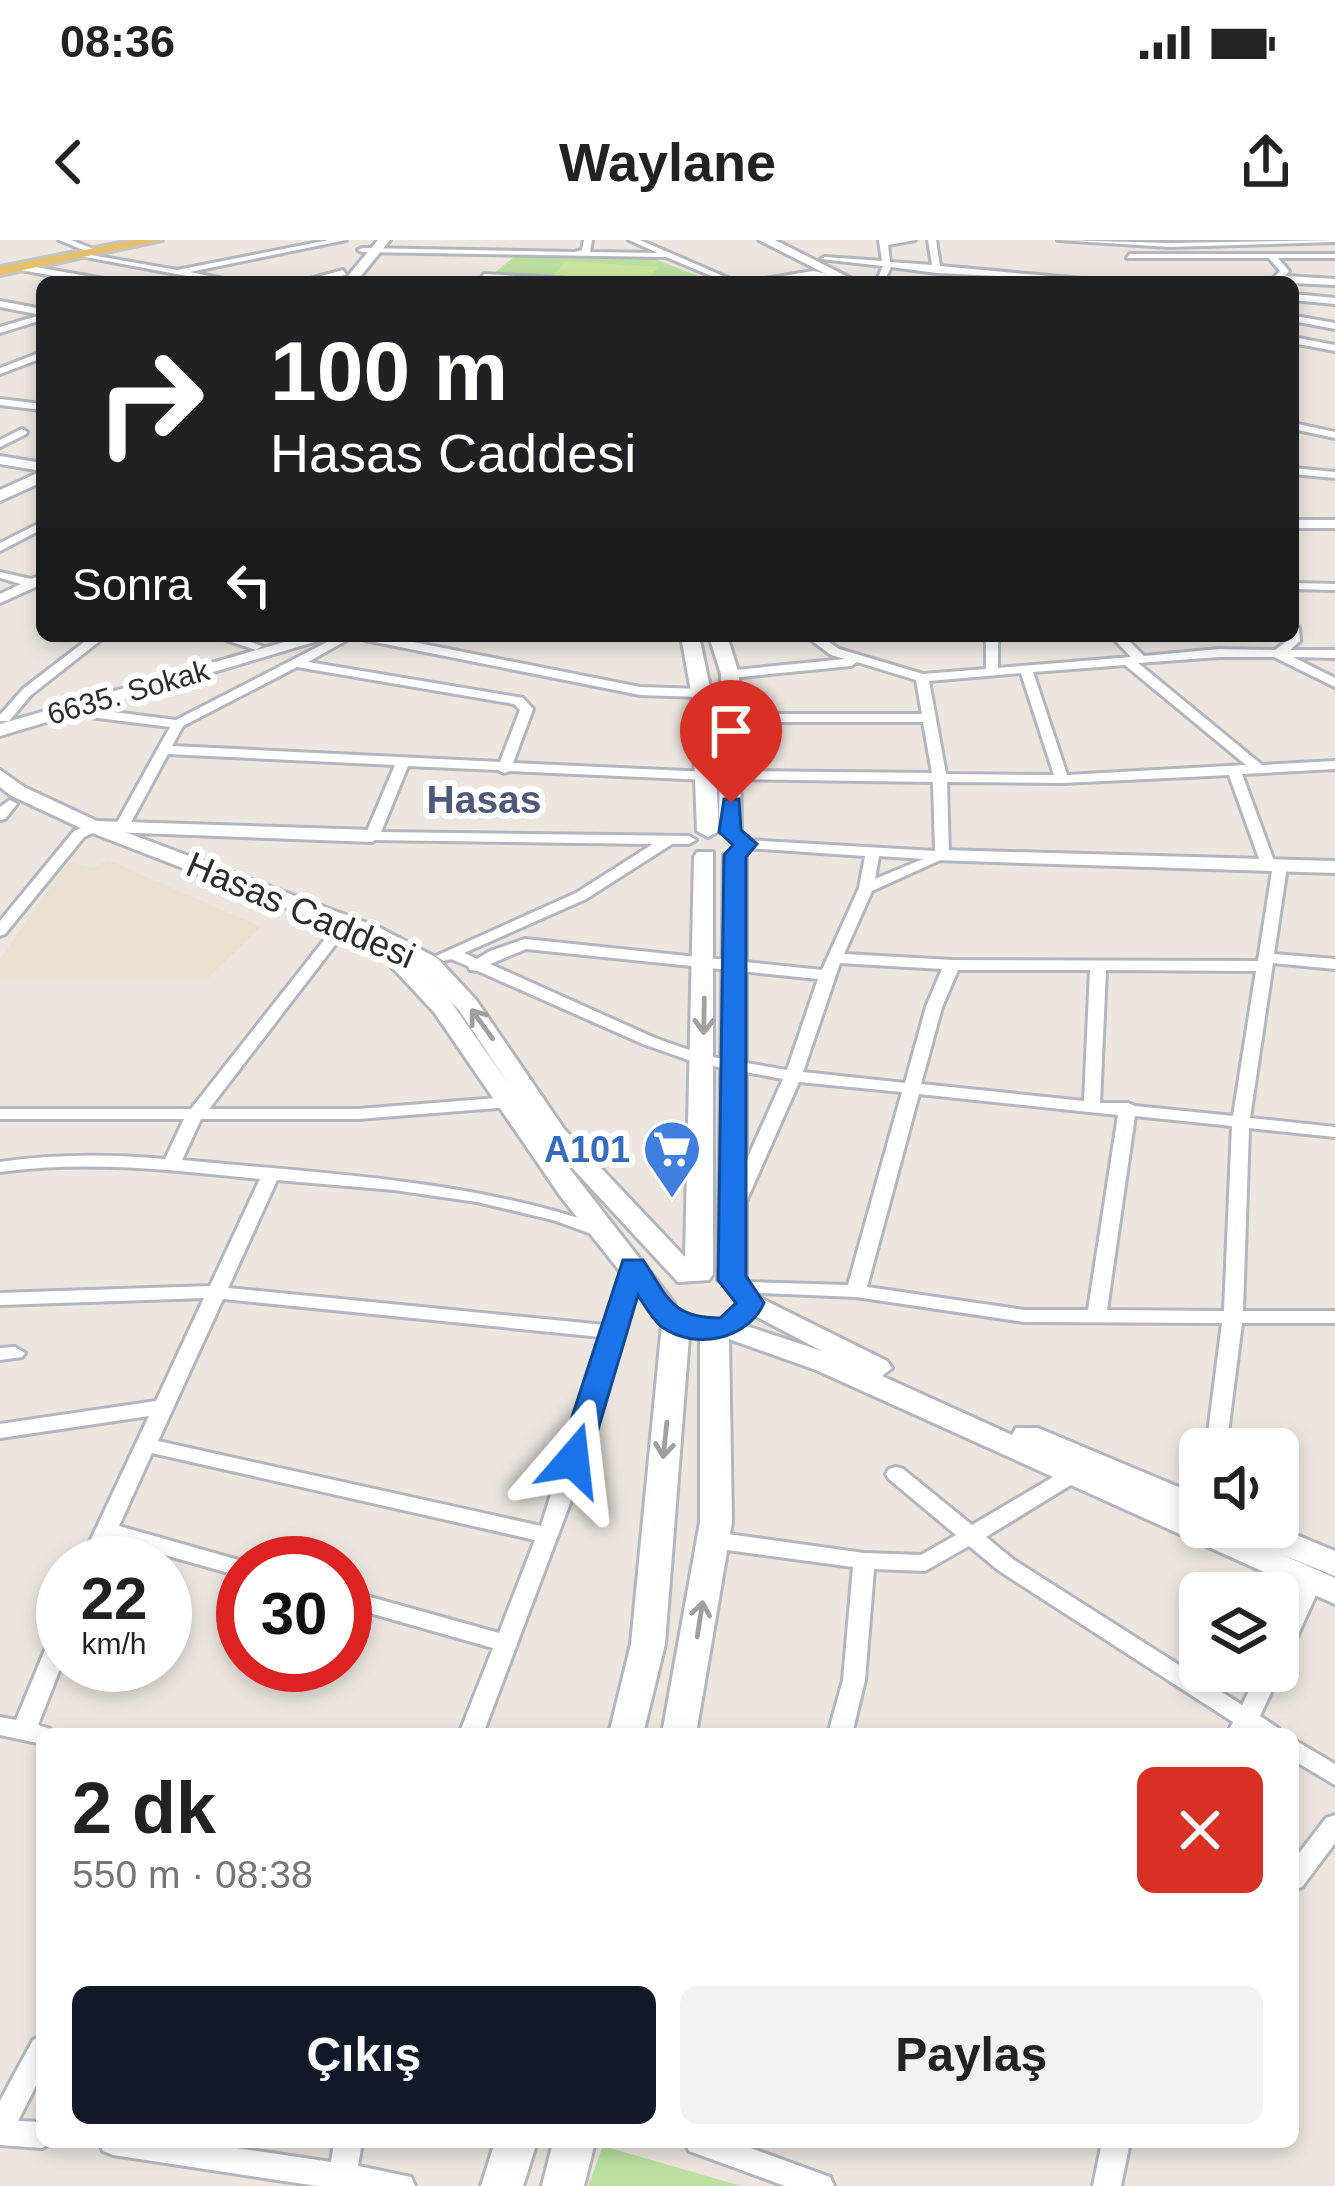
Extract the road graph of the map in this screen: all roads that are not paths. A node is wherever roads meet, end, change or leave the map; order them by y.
1 (64, 240) edge
2 (133, 240) edge
3 (155, 240) edge
4 (342, 240) edge
5 (588, 240) edge
6 (633, 240) edge
7 (765, 240) edge
8 (789, 240) edge
9 (911, 240) edge
10 (932, 240) edge
11 (1062, 240) edge
12 (1335, 240) edge
13 (882, 242) edge
14 (1114, 242) edge
15 (1178, 242) edge
16 (1254, 243) junction
17 (373, 245) edge
18 (84, 252) junction
19 (502, 253) junction
20 (575, 254) junction
21 (673, 256) junction
22 (1335, 256) edge
23 (806, 257) junction
24 (825, 259) junction
25 (1276, 259) junction
26 (18, 267) junction
27 (887, 267) junction
28 (0, 268) edge
29 (1107, 268) dead end
30 (938, 270) junction
31 (180, 272) junction
32 (800, 275) junction
33 (70, 276) edge
34 (202, 276) edge
35 (345, 276) edge
36 (483, 276) edge
37 (719, 276) edge
38 (793, 276) edge
39 (810, 276) edge
40 (842, 276) edge
41 (857, 276) edge
42 (883, 276) edge
43 (992, 276) edge
44 (1108, 276) edge
45 (1281, 276) edge
46 (1299, 281) edge
47 (1335, 282) edge
48 (1299, 297) edge
49 (1319, 299) junction
50 (1335, 301) edge
51 (0, 304) edge
52 (36, 313) edge
53 (1299, 315) edge
54 (36, 317) edge
55 (1299, 320) edge
56 (1335, 326) edge
57 (0, 330) edge
58 (1299, 341) edge
59 (1335, 348) edge
60 (36, 357) edge
61 (16, 365) junction
62 (36, 367) edge
63 (0, 371) edge
64 (0, 402) edge
65 (36, 406) edge
66 (1299, 431) edge
67 (22, 432) dead end
68 (1335, 435) edge
69 (0, 444) edge
70 (0, 460) edge
71 (36, 467) edge
72 (36, 471) edge
73 (1299, 472) edge
74 (1335, 475) edge
75 (36, 491) edge
76 (0, 496) edge
77 (0, 506) edge
78 (1299, 524) edge
79 (1335, 524) edge
80 (36, 528) edge
81 (0, 548) edge
82 (0, 575) edge
83 (36, 581) edge
84 (36, 584) edge
85 (1299, 586) edge
86 (1335, 587) edge
87 (0, 599) edge
88 (92, 642) edge
89 (242, 642) edge
90 (270, 642) edge
91 (304, 642) edge
92 (336, 642) edge
93 (395, 642) edge
94 (691, 642) edge
95 (720, 642) edge
96 (824, 642) edge
97 (992, 642) edge
98 (1122, 642) edge
99 (1293, 642) edge
100 (256, 646) junction
101 (1277, 654) junction
102 (1335, 654) edge
103 (862, 661) junction
104 (1136, 661) junction
105 (293, 663) junction
106 (1026, 671) junction
107 (730, 674) junction
108 (992, 674) junction
109 (922, 678) junction
110 (1335, 683) edge
111 (701, 693) junction
112 (66, 710) junction
113 (732, 718) junction
114 (926, 718) junction
115 (1, 722) edge
116 (178, 724) junction
117 (165, 750) junction
118 (402, 764) junction
119 (1335, 765) edge
120 (504, 769) junction
121 (1260, 770) junction
122 (1234, 771) junction
123 (733, 775) junction
124 (0, 776) edge
125 (707, 776) junction
126 (1062, 779) junction
127 (940, 780) junction
128 (3, 806) edge
129 (121, 828) junction
130 (86, 830) junction
131 (373, 836) junction
132 (712, 843) junction
133 (873, 852) junction
134 (942, 856) junction
135 (1335, 866) edge
136 (1274, 867) junction
137 (866, 888) junction
138 (0, 931) edge
139 (337, 933) junction
140 (440, 958) junction
141 (838, 958) junction
142 (705, 960) junction
143 (1267, 962) junction
144 (733, 964) junction
145 (1335, 964) edge
146 (952, 965) junction
147 (475, 967) junction
148 (1098, 967) junction
149 (827, 975) junction
150 (703, 1060) junction
151 (733, 1067) junction
152 (793, 1076) junction
153 (913, 1087) junction
154 (511, 1102) junction
155 (1092, 1103) junction
156 (1129, 1108) junction
157 (0, 1114) edge
158 (194, 1117) junction
159 (1241, 1120) junction
160 (1335, 1132) edge
161 (171, 1164) junction
162 (0, 1167) edge
163 (271, 1174) junction
164 (563, 1181) junction
165 (508, 1201) junction
166 (732, 1212) junction
167 (605, 1232) junction
168 (633, 1266) junction
169 (694, 1275) junction
170 (742, 1290) junction
171 (856, 1291) junction
172 (213, 1292) junction
173 (0, 1299) edge
174 (668, 1314) junction
175 (1097, 1316) junction
176 (1233, 1316) junction
177 (1335, 1317) edge
178 (720, 1329) junction
179 (613, 1333) junction
180 (163, 1407) junction
181 (1219, 1428) edge
182 (0, 1431) edge
183 (146, 1445) junction
184 (896, 1474) dead end
185 (1072, 1475) junction
186 (1179, 1499) edge
187 (105, 1529) junction
188 (547, 1535) junction
189 (102, 1536) edge
190 (972, 1536) junction
191 (713, 1540) junction
192 (1279, 1548) edge
193 (216, 1561) edge
194 (864, 1561) junction
195 (1327, 1579) edge
196 (372, 1606) edge
197 (1299, 1622) edge
198 (503, 1643) junction
199 (38, 1692) edge
200 (1260, 1692) edge
201 (1243, 1727) edge
202 (473, 1728) edge
203 (627, 1728) edge
204 (680, 1728) edge
205 (847, 1728) edge
206 (22, 1730) edge
207 (1299, 1752) edge
208 (1335, 1776) edge
209 (1335, 1825) edge
210 (1299, 1872) edge
211 (36, 2060) edge
212 (0, 2131) edge
213 (36, 2134) edge
214 (148, 2148) edge
215 (347, 2148) edge
216 (514, 2148) edge
217 (572, 2148) edge
218 (716, 2148) edge
219 (1115, 2148) edge
220 (342, 2181) edge
221 (401, 2186) edge
222 (502, 2186) edge
223 (563, 2186) edge
224 (820, 2186) edge
225 (1107, 2186) edge

1 - 18 street
2 - 18 main road
3 - 18 main road
4 - 31 street
5 - 20 street
6 - 21 street
7 - 23 main road
8 - 24 main road
9 - 13 street
10 - 30 street
11 - 14 street
12 - 16 street
13 - 27 street
14 - 15 street
14 - 25 street
15 - 16 street
16 - 25 street
17 - 19 street
17 - 35 main road
18 - 26 main road
18 - 28 main road
18 - 31 street
19 - 20 street
19 - 36 street
20 - 21 street
21 - 37 street
22 - 25 street
23 - 32 street
23 - 40 main road
24 - 27 street
24 - 41 main road
25 - 45 street
26 - 28 main road
26 - 33 street
27 - 30 street
27 - 42 street
29 - 44 street
30 - 43 street
31 - 34 street
32 - 38 street
32 - 39 street
46 - 47 street
48 - 49 street
49 - 50 street
49 - 53 street
51 - 52 street
54 - 57 street
55 - 56 street
58 - 59 street
60 - 61 street
61 - 62 street
61 - 63 street
64 - 65 street
66 - 68 street
67 - 69 street
70 - 71 street
72 - 76 main road
73 - 74 street
75 - 77 main road
78 - 79 street
80 - 81 street
82 - 83 street
84 - 87 street
85 - 86 street
88 - 115 street
89 - 100 street
90 - 100 main road, 6635. Sokak
91 - 112 main road, 6635. Sokak
92 - 105 street
93 - 111 street
94 - 111 main road
95 - 107 main road
96 - 103 street
97 - 108 street
98 - 104 street
99 - 101 street
100 - 115 main road, 6635. Sokak
101 - 102 street
101 - 104 street
101 - 110 street
103 - 107 street
103 - 109 street
104 - 106 street
104 - 121 street
105 - 116 street
105 - 120 street
106 - 108 street
106 - 126 street
107 - 113 main road
108 - 109 street
109 - 114 street
111 - 125 main road
112 - 115 main road, 6635. Sokak
112 - 116 street
113 - 114 street
113 - 123 main road
114 - 127 street
116 - 117 street
117 - 118 street
117 - 129 street
118 - 120 street
118 - 131 street
119 - 121 street
120 - 125 street
121 - 122 street
122 - 126 street
122 - 136 street
123 - 127 street
123 - 132 main road
124 - 130 main road, Hasas Caddesi
125 - 132 main road
126 - 127 street
127 - 134 street
128 - 130 main road, Hasas Caddesi
129 - 130 street
129 - 131 street
130 - 138 street
130 - 139 main road, Hasas Caddesi
130 - 140 main road, Hasas Caddesi
131 - 132 street
132 - 133 street
132 - 140 street
132 - 142 main road
132 - 144 main road
133 - 134 street
133 - 137 street
134 - 136 street
134 - 137 street
135 - 136 street
136 - 143 street
137 - 141 street
139 - 154 main road, Hasas Caddesi
139 - 158 street
140 - 147 street
169 -> 140 main road, Hasas Caddesi
141 - 146 street
141 - 149 street
142 - 144 street
142 - 147 street
142 -> 150 main road
143 - 145 street
143 - 148 street
143 - 159 street
144 - 149 street
144 - 151 main road
146 - 148 street
146 - 153 street
147 - 150 street
148 - 155 street
149 - 152 street
150 - 151 street
150 - 169 main road
151 - 152 street
151 - 166 main road
152 - 153 street
152 - 166 street
153 - 155 street
153 - 171 street
154 - 158 street
154 - 164 main road, Hasas Caddesi
155 - 156 street
156 - 159 street
156 - 175 street
157 - 158 street
158 - 161 street
159 - 160 street
159 - 176 street
161 - 162 street
161 - 163 street
163 - 165 street
163 - 172 street
164 - 165 street
164 - 167 main road, Hasas Caddesi
165 - 167 street
166 - 170 main road
167 - 168 main road, Hasas Caddesi
168 - 174 main road, Hasas Caddesi
168 - 179 street
169 - 170 main road
169 - 174 main road
170 - 171 street
170 - 178 main road
170 - 186 main road
171 - 175 street
172 - 173 street
172 - 179 street
172 - 180 street
174 - 178 main road
174 -> 203 main road
175 - 176 street
176 - 177 street
176 - 181 street
178 - 185 main road
178 - 191 main road
179 - 188 street
180 - 182 street
180 - 183 street
183 - 187 street
183 - 188 street
184 - 190 street
185 - 190 street
185 - 195 main road
187 - 189 street
187 - 193 street
188 - 198 street
190 - 194 street
190 - 201 street
191 - 194 street
204 -> 191 main road
192 - 195 main road
194 - 205 street
195 - 197 street
196 - 198 street
198 - 202 street
199 - 206 street
200 - 201 street
207 - 208 street
209 - 210 street
211 - 212 street
212 - 213 street
214 - 220 street
215 - 220 street
216 - 222 main road
217 - 223 main road
218 - 224 street
219 - 225 street
220 - 221 street

